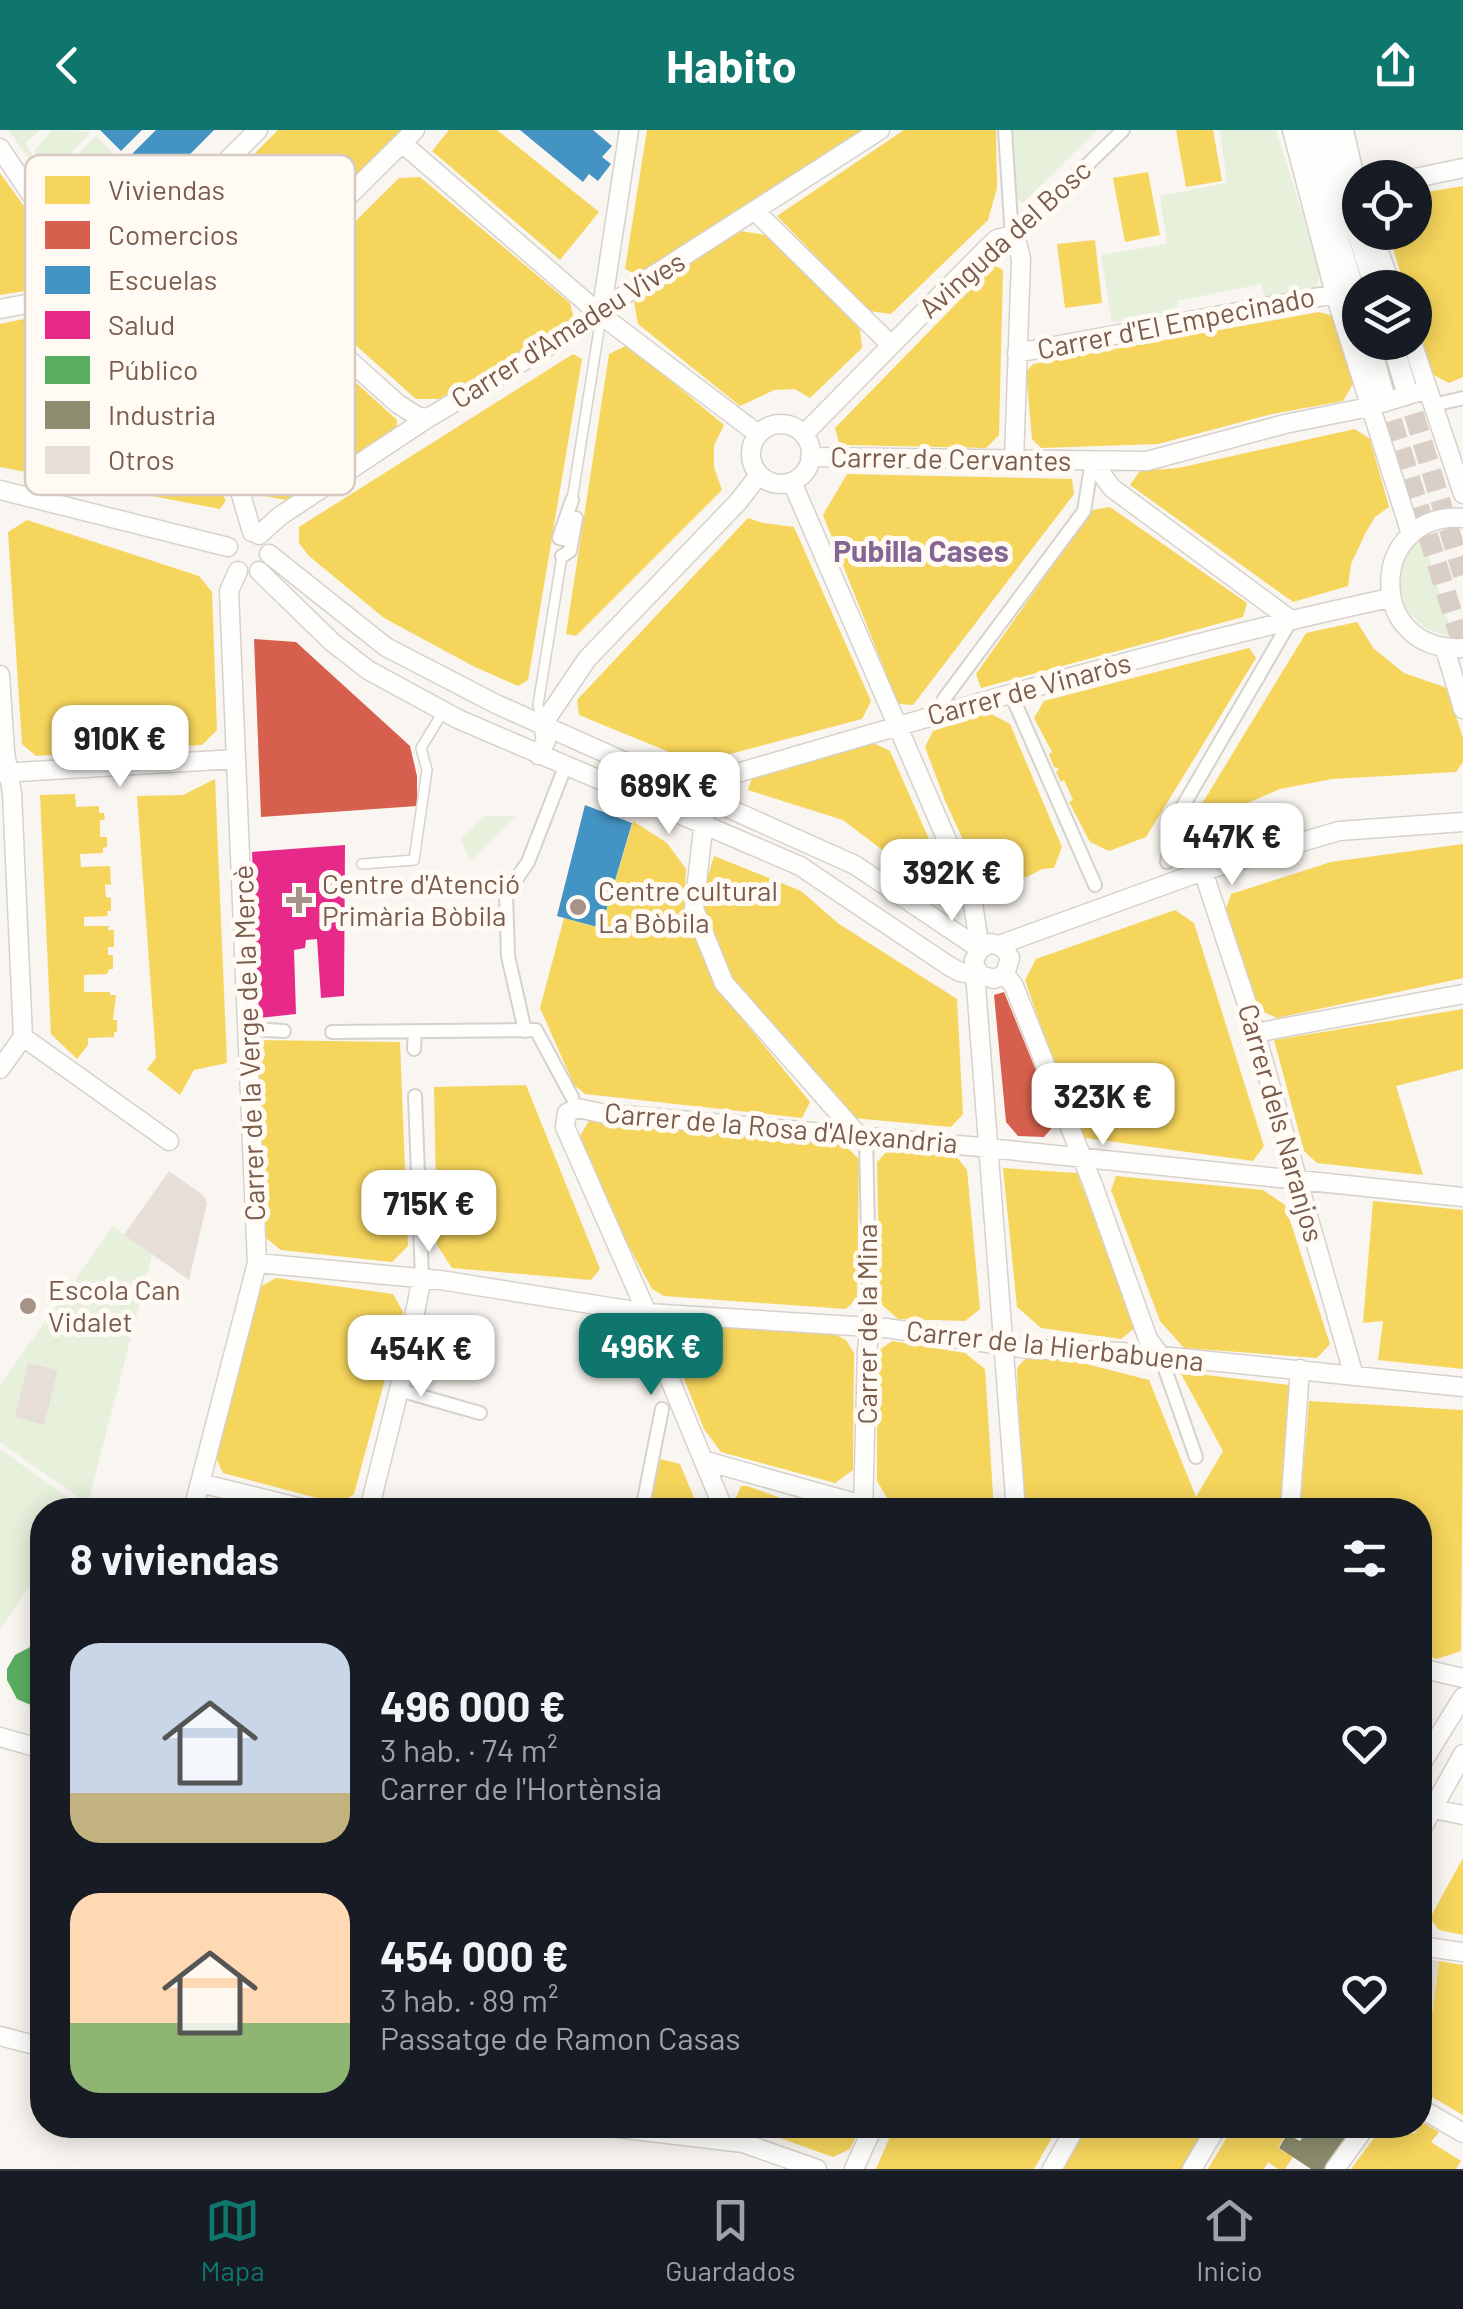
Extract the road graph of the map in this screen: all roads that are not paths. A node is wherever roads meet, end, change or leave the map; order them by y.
1 (258, 130) edge
2 (629, 130) edge
3 (880, 130) edge
4 (1005, 130) edge
5 (1123, 130) edge
6 (1292, 130) edge
7 (1307, 130) edge
8 (1326, 130) edge
9 (1344, 130) edge
10 (409, 136) edge
11 (0, 148) edge
12 (233, 155) edge
13 (1351, 160) edge
14 (1463, 168) edge
15 (1432, 174) edge
16 (25, 185) edge
17 (355, 190) edge
18 (755, 211) junction
19 (1012, 238) junction
20 (1348, 270) edge
21 (1369, 270) edge
22 (1335, 294) junction
23 (25, 304) edge
24 (0, 309) edge
25 (601, 315) junction
26 (891, 345) junction
27 (1017, 353) junction
28 (1371, 360) edge
29 (1398, 360) edge
30 (1418, 360) edge
31 (355, 365) edge
32 (1406, 385) tunnel mouth
33 (1428, 388) junction
34 (1463, 398) edge
35 (1376, 400) junction
36 (1442, 403) dead end
37 (428, 418) junction
38 (758, 434) junction
39 (804, 434) junction
40 (810, 458) junction
41 (1014, 460) junction
42 (1092, 460) junction
43 (355, 466) edge
44 (760, 475) junction
45 (792, 482) junction
46 (0, 490) edge
47 (1463, 494) edge
48 (241, 495) edge
49 (312, 495) edge
50 (572, 500) joint
51 (1463, 518) edge
52 (255, 534) junction
53 (1411, 534) junction
54 (228, 547) junction
55 (269, 554) junction
56 (562, 556) joint
57 (238, 571) junction
58 (259, 571) junction
59 (1390, 598) junction
60 (1291, 620) junction
61 (1454, 649) edge
62 (0, 676) edge
63 (1012, 694) junction
64 (944, 699) dead end
65 (1463, 709) edge
66 (443, 712) junction
67 (521, 715) junction
68 (543, 724) junction
69 (898, 725) junction
70 (509, 742) junction
71 (538, 755) junction
72 (236, 760) junction
73 (565, 766) junction
74 (4, 773) edge
75 (710, 798) junction
76 (1463, 822) edge
77 (702, 826) junction
78 (1167, 862) dead end
79 (362, 864) dead end
80 (1203, 871) junction
81 (1096, 885) dead end
82 (999, 944) junction
83 (977, 966) junction
84 (1005, 974) junction
85 (1463, 994) edge
86 (248, 1029) junction
87 (284, 1031) dead end
88 (415, 1031) junction
89 (530, 1031) junction
90 (332, 1032) dead end
91 (1256, 1033) junction
92 (23, 1037) junction
93 (414, 1049) dead end
94 (0, 1070) edge
95 (416, 1096) dead end
96 (574, 1103) junction
97 (863, 1137) junction
98 (170, 1142) dead end
99 (987, 1147) junction
100 (1080, 1157) junction
101 (1296, 1179) junction
102 (1463, 1197) edge
103 (256, 1263) junction
104 (422, 1278) junction
105 (646, 1313) junction
106 (870, 1328) junction
107 (1002, 1344) junction
108 (1163, 1363) junction
109 (1300, 1370) junction
110 (1354, 1376) junction
111 (1463, 1386) edge
112 (399, 1390) junction
113 (662, 1409) dead end
114 (480, 1413) dead end
115 (1196, 1457) dead end
116 (706, 1461) junction
117 (200, 1482) junction
118 (196, 1498) edge
119 (262, 1498) edge
120 (372, 1498) edge
121 (644, 1498) edge
122 (720, 1498) edge
123 (834, 1498) edge
124 (869, 1498) edge
125 (1015, 1498) edge
126 (1291, 1498) edge
127 (1432, 1671) edge
128 (1463, 1678) edge
129 (1463, 1697) edge
130 (0, 1737) edge
131 (30, 1746) edge
132 (1432, 1747) edge
133 (1463, 1754) edge
134 (1432, 1800) edge
135 (1432, 1808) edge
136 (1463, 1815) edge
137 (1432, 1948) edge
138 (1463, 1952) edge
139 (0, 2036) edge
140 (30, 2044) edge
141 (1432, 2115) edge
142 (1463, 2133) edge
143 (720, 2138) edge
144 (868, 2138) edge
145 (1070, 2138) edge
146 (1210, 2138) edge
147 (1358, 2138) edge
148 (817, 2169) edge
149 (854, 2169) edge
150 (1052, 2169) edge
151 (1192, 2169) edge
152 (1335, 2169) edge

1 - 12 street
2 - 25 street
3 - 18 street, Carrer d'Amadeu Vives
4 - 19 street
5 - 19 street, Avinguda del Bosc
6 - 22 street
7 - 20 street
8 - 21 street
9 - 13 street
10 - 17 street
10 - 25 street
11 - 16 street
14 - 15 street
18 - 25 street, Carrer d'Amadeu Vives
18 - 26 street
19 - 26 street, Avinguda del Bosc
19 - 27 street
22 - 27 street, Carrer d'El Empecinado
22 - 35 street
23 - 24 street
25 - 37 street, Carrer d'Amadeu Vives
25 - 38 street
25 - 50 lane
26 - 39 street, Avinguda del Bosc
27 - 41 street
28 - 35 street
29 - 32 street
30 - 33 street
31 - 37 street
33 - 35 street, Carrer de Cervantes
33 - 47 street
34 - 36 street
35 - 42 street, Carrer de Cervantes
35 - 53 street
37 - 43 street, Carrer d'Amadeu Vives
38 - 39 street
38 - 44 street
39 - 40 street
40 - 41 street, Carrer de Cervantes
40 - 45 street
41 - 42 street, Carrer de Cervantes
42 - 60 street
42 - 64 street
44 - 45 street
44 - 68 street
45 - 69 street
46 - 54 street
48 - 52 street
49 - 52 street, Carrer d'Amadeu Vives
50 - 56 street
51 - 53 street
52 - 54 street
52 - 55 street
53 - 59 street
54 - 57 street
55 - 58 street
55 - 67 street
56 - 68 lane
57 - 58 street
57 - 72 street, Carrer de la Verge de la Mercè
58 - 66 street
59 - 60 street, Carrer de Vinaròs
59 - 61 street
60 - 63 street, Carrer de Vinaròs
60 - 78 street
61 - 65 street
62 - 74 street
63 - 69 street, Carrer de Vinaròs
63 - 81 street
66 - 70 street
66 - 79 lane
67 - 68 street
67 - 70 street
68 - 71 street
68 - 75 street
69 - 75 street, Carrer de Vinaròs
69 - 83 street
70 - 71 street
71 - 73 street
72 - 74 street
72 - 86 street, Carrer de la Verge de la Mercè
73 - 77 street
73 - 89 street
74 - 92 street
75 - 77 street
75 - 83 street
76 - 80 street
77 - 83 street
77 - 97 street
80 - 82 street
80 - 91 street, Carrer dels Naranjos
82 - 83 street
82 - 84 street
83 - 84 street
83 - 99 street
84 - 100 street
85 - 91 street
86 - 87 street
86 - 103 street, Carrer de la Verge de la Mercè
88 - 89 street
88 - 90 street
88 - 93 street
89 - 96 street
91 - 101 street, Carrer dels Naranjos
92 - 94 street
92 - 98 street
95 - 104 street
96 - 97 street, Carrer de la Rosa d'Alexandria
96 - 105 street
97 - 99 street, Carrer de la Rosa d'Alexandria
97 - 106 street, Carrer de la Mina
99 - 100 street, Carrer de la Rosa d'Alexandria
99 - 107 street
100 - 101 street, Carrer de la Rosa d'Alexandria
100 - 108 street
101 - 102 street, Carrer de la Rosa d'Alexandria
101 - 110 street, Carrer dels Naranjos
103 - 104 street, Carrer de la Hierbabuena
103 - 117 street, Carrer de la Verge de la Mercè
104 - 105 street, Carrer de la Hierbabuena
104 - 112 street
105 - 106 street, Carrer de la Hierbabuena
105 - 116 street
106 - 107 street, Carrer de la Hierbabuena
106 - 124 street, Carrer de la Mina
107 - 108 street, Carrer de la Hierbabuena
107 - 125 street
108 - 109 street, Carrer de la Hierbabuena
108 - 115 street
109 - 110 street, Carrer de la Hierbabuena
109 - 126 street
110 - 111 street, Carrer de la Hierbabuena
112 - 114 street
112 - 120 street
113 - 121 street
116 - 122 street
116 - 123 street
117 - 118 street, Carrer de la Verge de la Mercè
117 - 119 street
127 - 128 street
129 - 132 street
130 - 131 street
133 - 134 street
135 - 136 street
137 - 138 street
139 - 140 street
141 - 142 street
143 - 148 street
144 - 149 street
145 - 150 street
146 - 151 street
147 - 152 street

